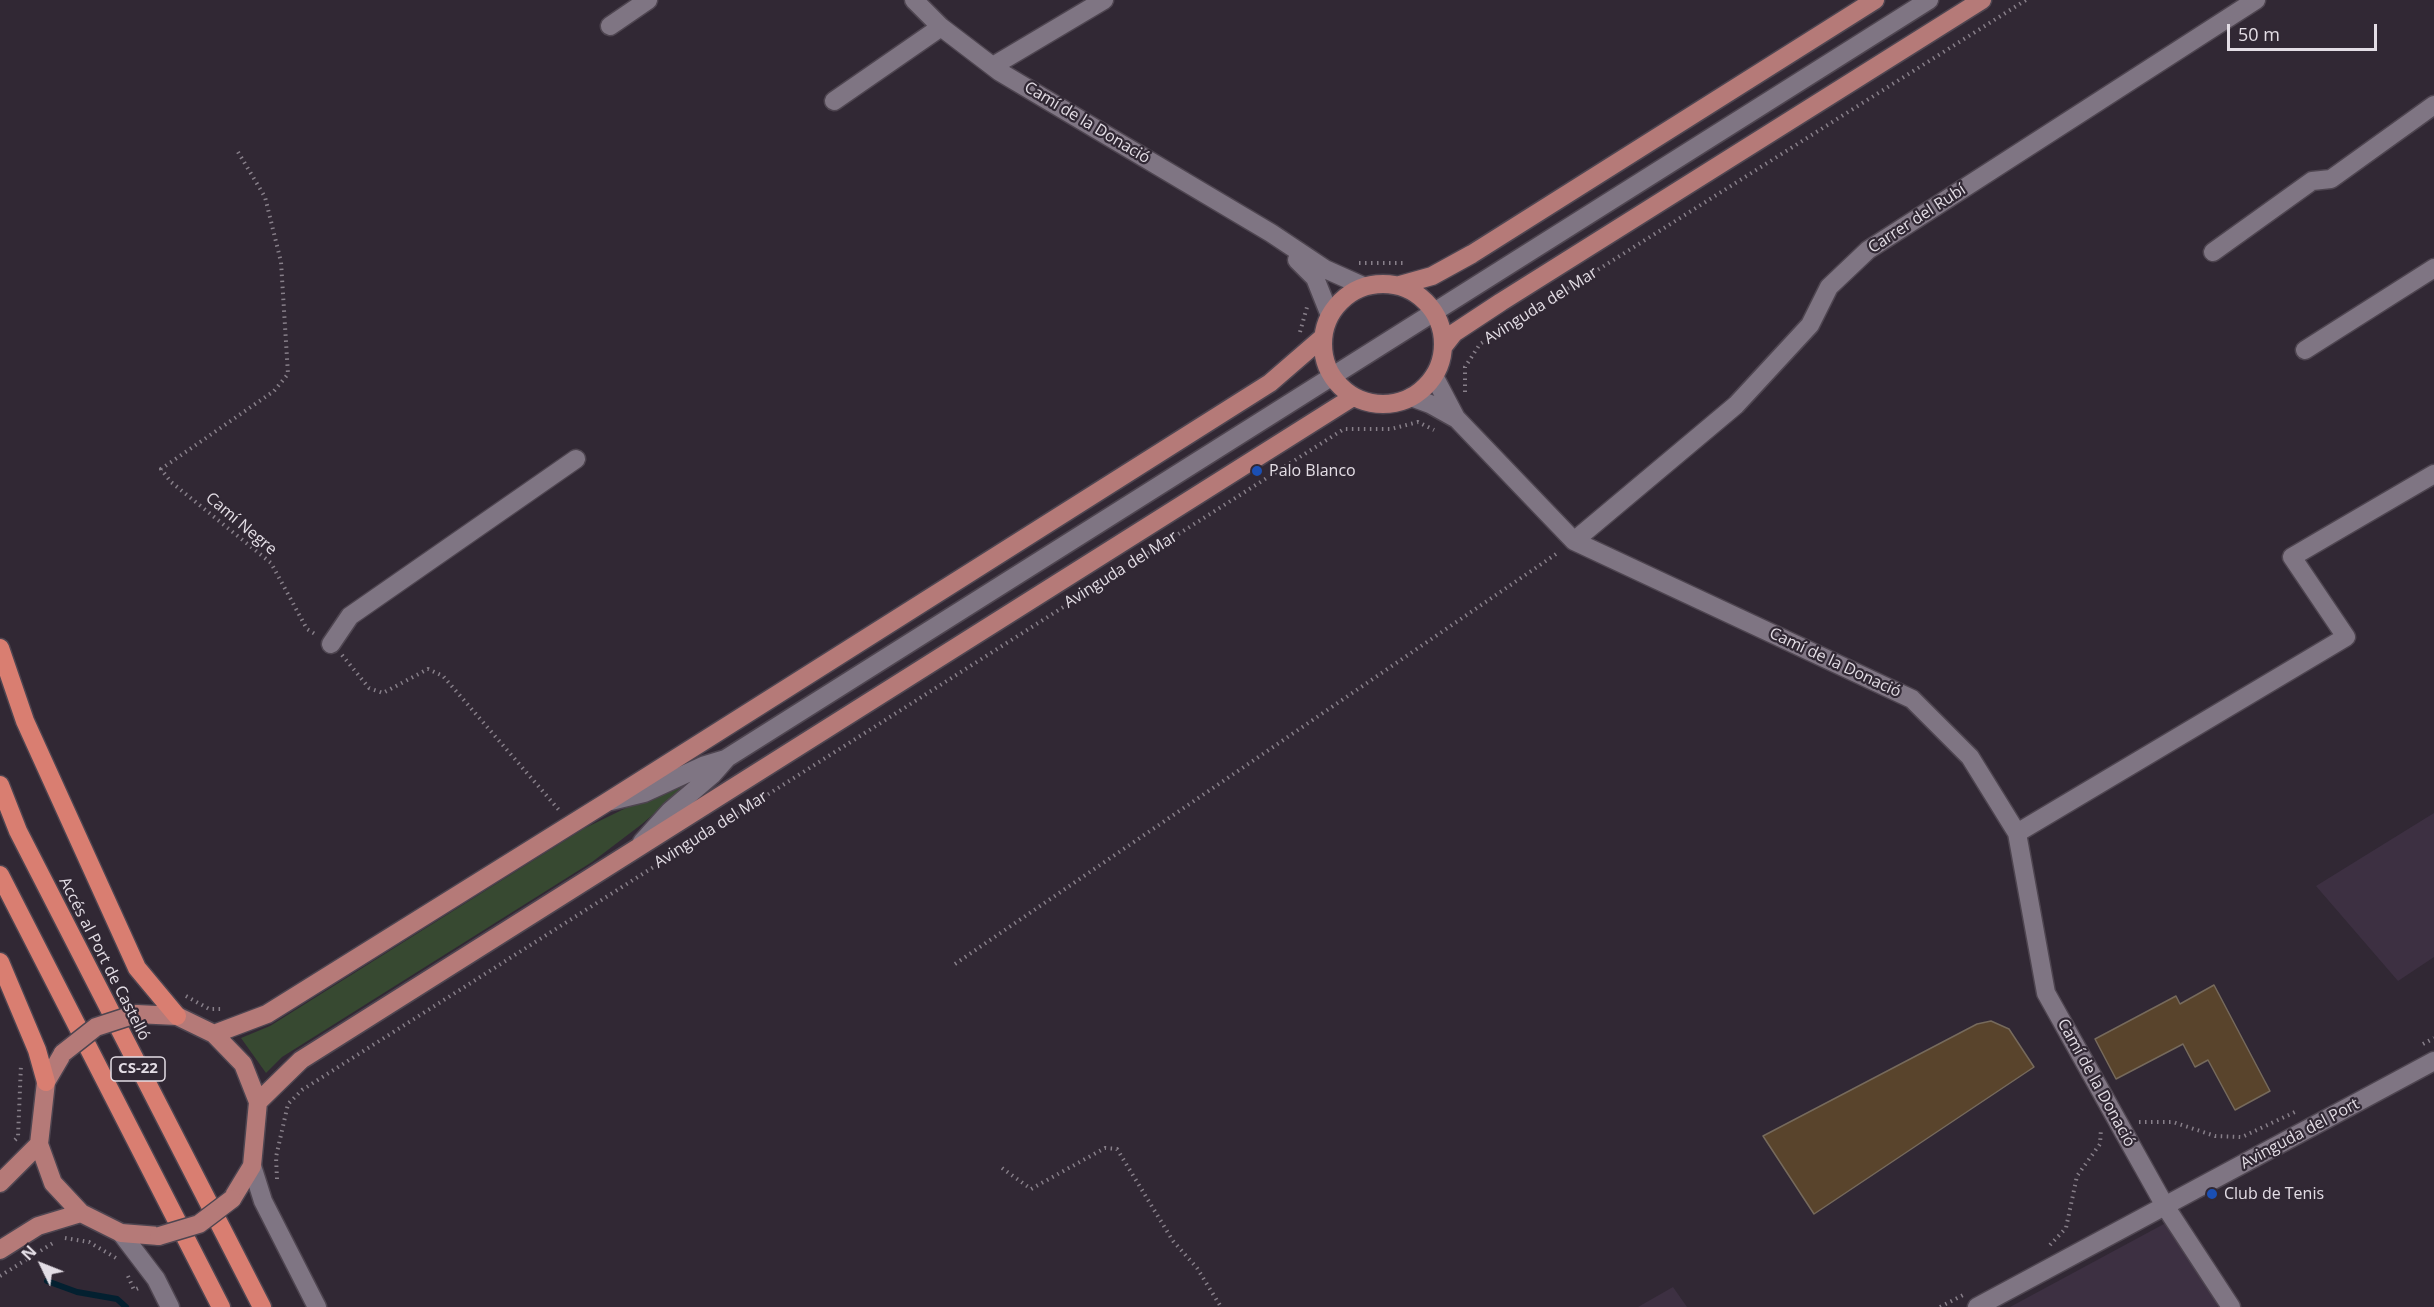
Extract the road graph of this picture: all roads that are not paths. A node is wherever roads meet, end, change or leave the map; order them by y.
1 (648, 0) edge
2 (914, 0) edge
3 (1104, 0) edge
4 (1875, 0) edge
5 (1929, 0) edge
6 (1982, 0) edge
7 (2256, 0) edge
8 (610, 26) dead end
9 (941, 27) junction
10 (993, 66) junction
11 (834, 101) dead end
12 (2434, 105) edge
13 (1270, 233) junction
14 (2213, 252) dead end
15 (2434, 268) edge
16 (1400, 285) junction
17 (1363, 286) junction
18 (1435, 311) junction
19 (1329, 313) junction
20 (1322, 338) junction
21 (1443, 347) junction
22 (2305, 350) dead end
23 (1332, 376) junction
24 (1434, 376) junction
25 (1353, 397) junction
26 (1411, 397) junction
27 (1456, 418) junction
28 (576, 459) dead end
29 (2434, 474) edge
30 (1574, 541) junction
31 (331, 644) road end
32 (0, 648) edge
33 (727, 758) junction
34 (0, 785) edge
35 (607, 802) junction
36 (2017, 833) junction
37 (637, 848) junction
38 (0, 875) edge
39 (0, 962) edge
40 (177, 1016) junction
41 (214, 1034) junction
42 (2434, 1061) edge
43 (46, 1082) junction
44 (258, 1102) junction
45 (39, 1144) junction
46 (252, 1166) junction
47 (0, 1184) edge
48 (2165, 1206) junction
49 (81, 1213) junction
50 (121, 1233) junction
51 (0, 1250) edge
52 (1974, 1298) edge
53 (170, 1307) edge
54 (221, 1307) edge
55 (261, 1307) edge
56 (317, 1307) edge
57 (2230, 1307) edge

1 - 8 street
2 - 9 street, Camí de la Donació
3 - 10 street
4 - 16 main road
5 - 18 street, Avinguda del Mar
6 - 21 main road, Avinguda del Mar
7 - 30 street, Carrer del Rubí
9 - 10 street, Camí de la Donació
9 - 11 street
10 - 13 street, Camí de la Donació
12 - 14 street
13 - 17 street, Camí de la Donació
13 - 19 street, Camí de la Donació
15 - 22 street
16 - 17 main road
16 - 18 main road
17 - 19 main road
18 - 21 main road
18 - 23 street, Avinguda del Mar
19 - 20 main road
20 - 23 main road
20 - 35 main road, Avinguda del Mar
21 - 24 main road
23 - 25 main road
23 - 33 street, Avinguda del Mar
24 - 26 main road
24 - 27 street, Camí de la Donació
25 - 26 main road
25 - 37 main road, Avinguda del Mar
26 - 27 street, Camí de la Donació
27 - 30 street, Camí de la Donació
28 - 31 street
29 - 36 street
30 - 36 street, Camí de la Donació
32 - 40 highway
33 - 35 street, Avinguda del Mar
33 - 37 street, Avinguda del Mar
34 - 55 highway, Accés al Port de Castelló / CS-22
35 - 41 main road, Avinguda del Mar
36 - 48 street, Camí de la Donació
37 - 44 main road, Avinguda del Mar
38 - 54 highway, CS-22
39 - 43 highway
40 - 41 main road
40 - 43 main road, bridge
41 - 44 main road
42 - 48 street, Avinguda del Port
43 - 45 main road
44 - 46 main road
45 - 47 main road
45 - 49 main road
46 - 50 main road, bridge
46 - 56 street
48 - 52 street, Avinguda del Port
48 - 57 street, Camí de la Donació
49 - 50 main road
49 - 51 main road
50 - 53 street

